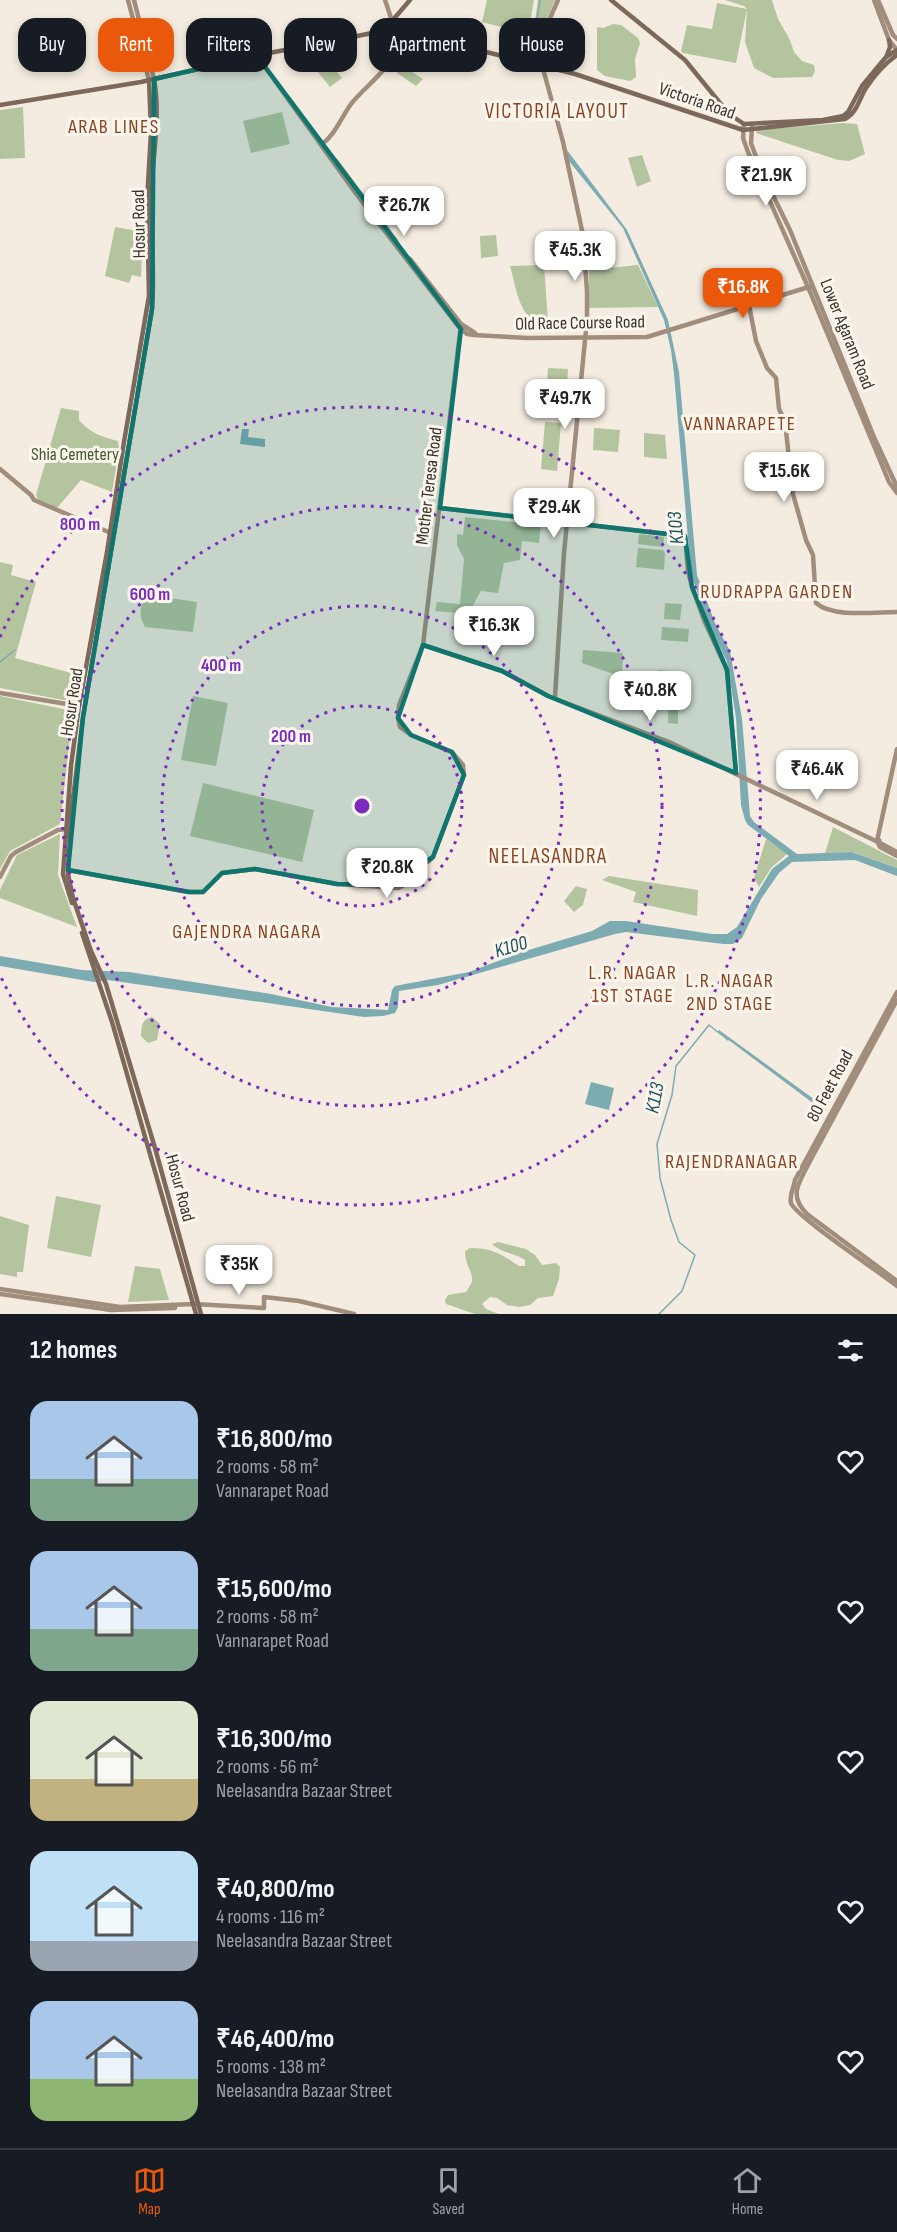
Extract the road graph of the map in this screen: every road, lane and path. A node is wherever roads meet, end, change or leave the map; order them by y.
1 (129, 0) edge
2 (134, 0) edge
3 (384, 0) edge
4 (410, 0) edge
5 (558, 0) edge
6 (611, 0) edge
7 (876, 0) edge
8 (390, 18) edge
9 (394, 18) edge
10 (550, 18) edge
11 (369, 34) edge
12 (897, 39) edge
13 (889, 40) junction
14 (897, 50) edge
15 (272, 53) edge
16 (897, 55) edge
17 (886, 57) junction
18 (187, 72) edge
19 (270, 72) edge
20 (380, 72) edge
21 (542, 72) edge
22 (549, 72) edge
23 (564, 72) edge
24 (151, 80) junction
25 (141, 82) junction
26 (546, 85) junction
27 (150, 90) junction
28 (0, 105) edge
29 (800, 123) junction
30 (752, 127) junction
31 (743, 130) junction
32 (322, 145) junction
33 (810, 286) junction
34 (749, 305) junction
35 (461, 327) junction
36 (584, 339) junction
37 (0, 469) edge
38 (897, 487) edge
39 (897, 493) edge
40 (440, 508) junction
41 (567, 523) junction
42 (112, 534) junction
43 (897, 612) edge
44 (423, 645) junction
45 (0, 693) edge
46 (555, 698) junction
47 (79, 706) junction
48 (897, 749) edge
49 (738, 774) junction
50 (68, 829) junction
51 (878, 840) junction
52 (897, 854) edge
53 (68, 870) junction
54 (0, 877) edge
55 (897, 992) edge
56 (897, 1000) edge
57 (807, 1162) junction
58 (793, 1196) junction
59 (897, 1281) edge
60 (897, 1286) edge
61 (0, 1289) edge
62 (0, 1294) edge
63 (196, 1306) junction
64 (196, 1314) edge
65 (201, 1314) edge
66 (354, 1314) edge

1 - 24 street
2 - 24 street
3 - 8 street
4 - 9 main road
5 - 10 street
6 - 31 main road, Lower Agaram Road
7 - 12 street
7 - 13 street
11 - 15 main road
13 - 14 street
13 - 17 main road
14 - 17 main road, Victoria Road
16 - 29 main road, Victoria Road
17 - 29 main road, Victoria Road
18 - 24 main road
19 - 32 street
20 - 32 street
21 - 26 street
22 - 26 street
23 - 31 main road, Victoria Road
24 - 25 main road
24 - 27 main road, Hosur Road
24 - 42 main road, Hosur Road
25 - 27 main road
25 - 28 main road
26 - 36 street
27 - 42 main road, Hosur Road
29 - 30 main road, Victoria Road
30 - 31 main road, Victoria Road
30 - 33 street, Lower Agaram Road
31 - 33 street, Lower Agaram Road
32 - 35 street
33 - 34 street, Old Race Course Road
33 - 38 street, Lower Agaram Road
33 - 39 street, Lower Agaram Road
34 - 36 street, Old Race Course Road
34 - 43 street
35 - 36 street, Old Race Course Road
35 - 40 street, Mother Teresa Road
36 - 41 street
37 - 42 street
40 - 41 street
40 - 44 street, Mother Teresa Road
41 - 46 street
41 - 49 street
42 - 47 main road, Hosur Road
42 - 50 main road, Hosur Road
44 - 46 street
44 - 53 street, Mother Teresa Road
45 - 47 street
46 - 49 street
47 - 50 main road, Hosur Road
48 - 51 street
49 - 51 street
50 - 53 main road, Hosur Road
50 - 54 street
50 - 63 main road, Hosur Road
51 - 52 street
53 - 63 main road, Hosur Road
55 - 57 street, 80 Feet Road
56 - 57 street, 80 Feet Road
57 - 58 street, 80 Feet Road
58 - 59 street
58 - 60 street
61 - 63 street
62 - 63 street
63 - 64 main road, Hosur Road
63 - 65 main road, Hosur Road
63 - 66 street

